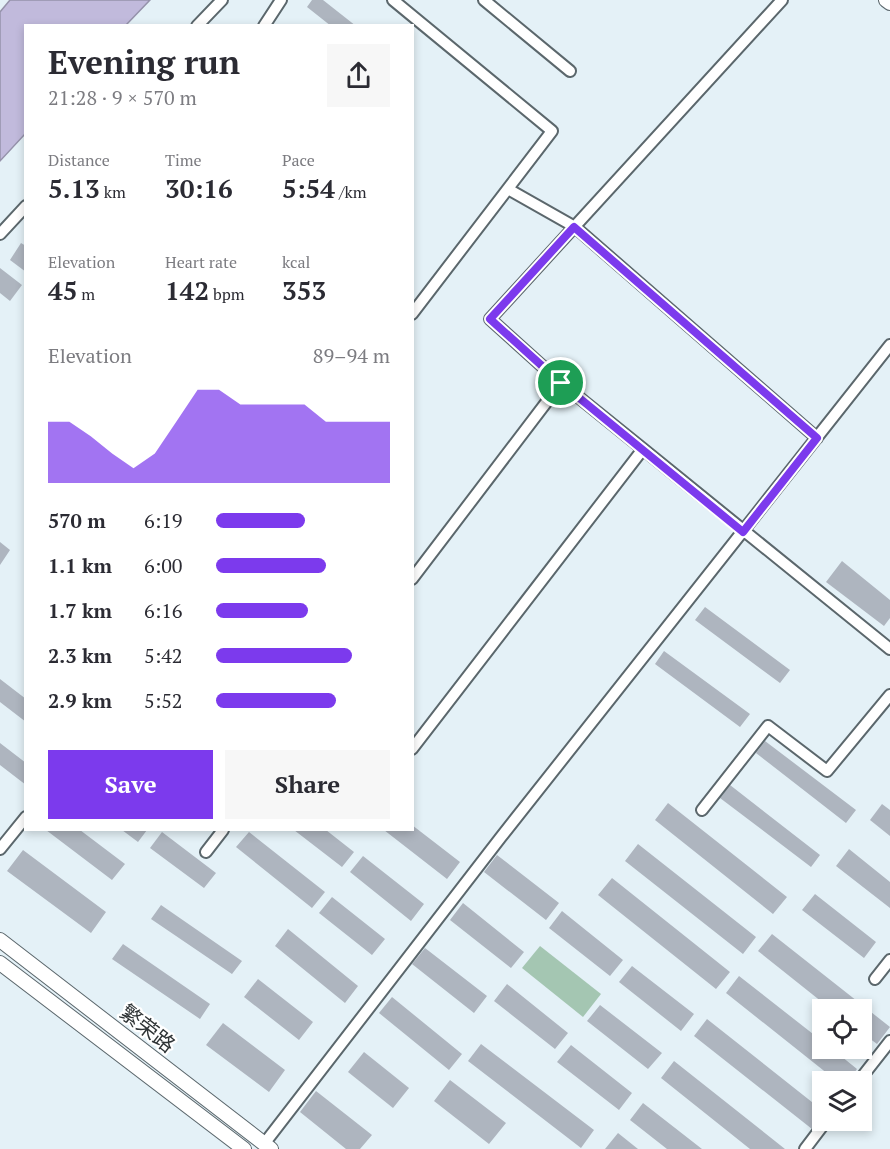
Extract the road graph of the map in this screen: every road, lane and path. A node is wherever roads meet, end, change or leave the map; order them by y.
1 (222, 0) edge
2 (281, 0) edge
3 (393, 0) edge
4 (484, 0) edge
5 (782, 0) edge
6 (886, 0) edge
7 (890, 3) edge
8 (199, 24) edge
9 (265, 24) edge
10 (570, 71) dead end
11 (508, 189) junction
12 (24, 208) edge
13 (574, 227) junction
14 (0, 234) edge
15 (414, 311) edge
16 (890, 345) edge
17 (561, 383) junction
18 (817, 438) junction
19 (643, 449) junction
20 (743, 532) junction
21 (414, 576) edge
22 (890, 650) edge
23 (890, 695) edge
24 (414, 746) edge
25 (702, 810) dead end
26 (24, 819) edge
27 (222, 831) edge
28 (0, 849) edge
29 (206, 852) dead end
30 (0, 940) edge
31 (890, 960) edge
32 (0, 963) edge
33 (875, 979) dead end
34 (890, 1041) edge
35 (867, 1071) edge
36 (819, 1131) edge
37 (268, 1146) edge
38 (244, 1149) edge
39 (805, 1149) edge

1 - 8 street
2 - 9 street
3 - 11 street
4 - 10 street
5 - 13 street
6 - 7 main road
11 - 13 street
11 - 15 street
12 - 14 street
13 - 17 street
13 - 18 street
16 - 18 street
17 - 19 street
17 - 21 street
18 - 20 street
19 - 20 street
19 - 24 street
20 - 22 street
20 - 37 street
23 - 25 street
26 - 28 street
27 - 29 street
30 - 37 main road, 繁荣路
31 - 33 street
32 - 38 main road, 繁荣路
34 - 35 street
36 - 39 street

